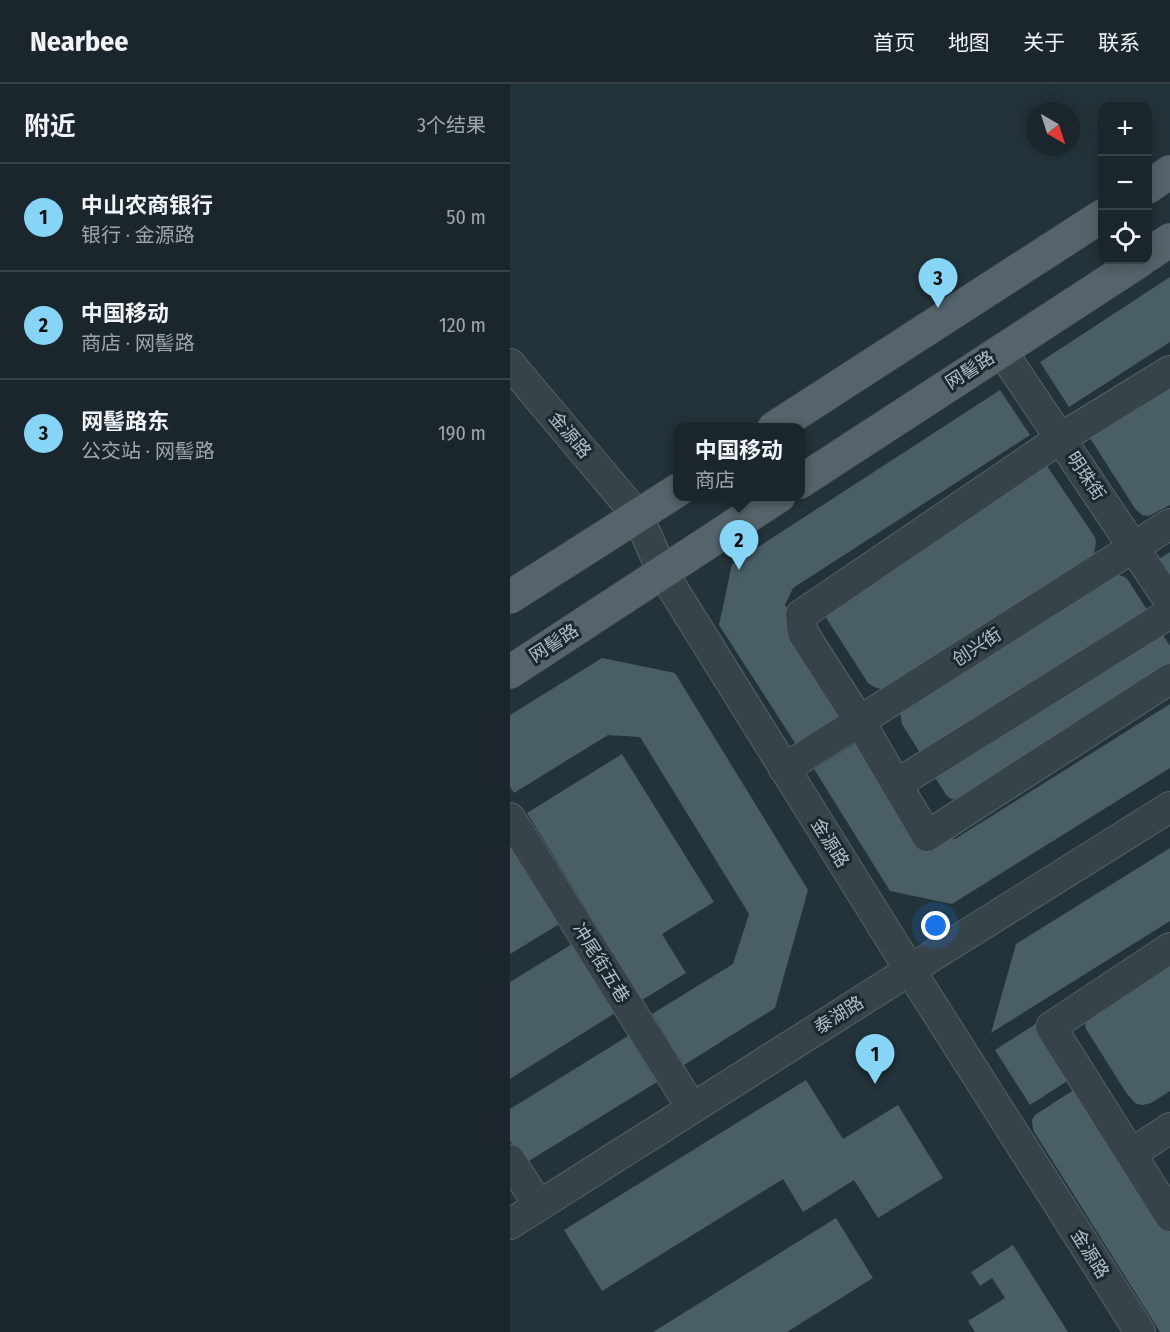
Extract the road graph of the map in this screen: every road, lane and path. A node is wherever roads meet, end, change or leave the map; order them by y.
1 (1170, 172) edge
2 (1152, 184) edge
3 (1098, 219) edge
4 (1170, 240) edge
5 (1152, 252) edge
6 (1135, 264) edge
7 (1001, 350) junction
8 (510, 364) edge
9 (1170, 371) edge
10 (782, 423) edge
11 (1060, 438) junction
12 (805, 479) edge
13 (673, 493) edge
14 (771, 501) edge
15 (638, 516) junction
16 (1170, 524) edge
17 (1134, 547) junction
18 (663, 573) junction
19 (510, 597) edge
20 (1170, 602) edge
21 (1170, 613) edge
22 (510, 672) edge
23 (1170, 679) edge
24 (860, 722) junction
25 (784, 769) junction
26 (897, 784) junction
27 (1170, 807) edge
28 (510, 818) edge
29 (1170, 948) edge
30 (910, 970) junction
31 (692, 1108) junction
32 (1170, 1128) edge
33 (1131, 1154) junction
34 (510, 1161) edge
35 (539, 1206) junction
36 (1170, 1216) edge
37 (510, 1224) edge
38 (1140, 1332) edge

1 - 2 main road
3 - 10 main road
4 - 5 main road
6 - 7 main road, 网髻路
7 - 11 street, 明珠街
7 - 12 main road, 网髻路
8 - 15 street, 金源路
9 - 11 street
11 - 17 street, 明珠街
11 - 24 street
13 - 15 main road
14 - 18 main road, 网髻路
15 - 18 street, 金源路
15 - 19 main road
16 - 17 street, 创兴街
17 - 20 street, 明珠街
17 - 24 street, 创兴街
18 - 22 main road, 网髻路
18 - 25 street, 金源路
21 - 26 street
23 - 26 street
24 - 25 street, 创兴街
24 - 26 street
25 - 30 street, 金源路
27 - 30 street, 泰湖路
28 - 31 street, 冲尾街五巷
29 - 33 street
30 - 31 street, 泰湖路
30 - 38 street, 金源路
31 - 35 street, 泰湖路
32 - 33 street
33 - 36 street
34 - 35 street
35 - 37 street, 泰湖路

